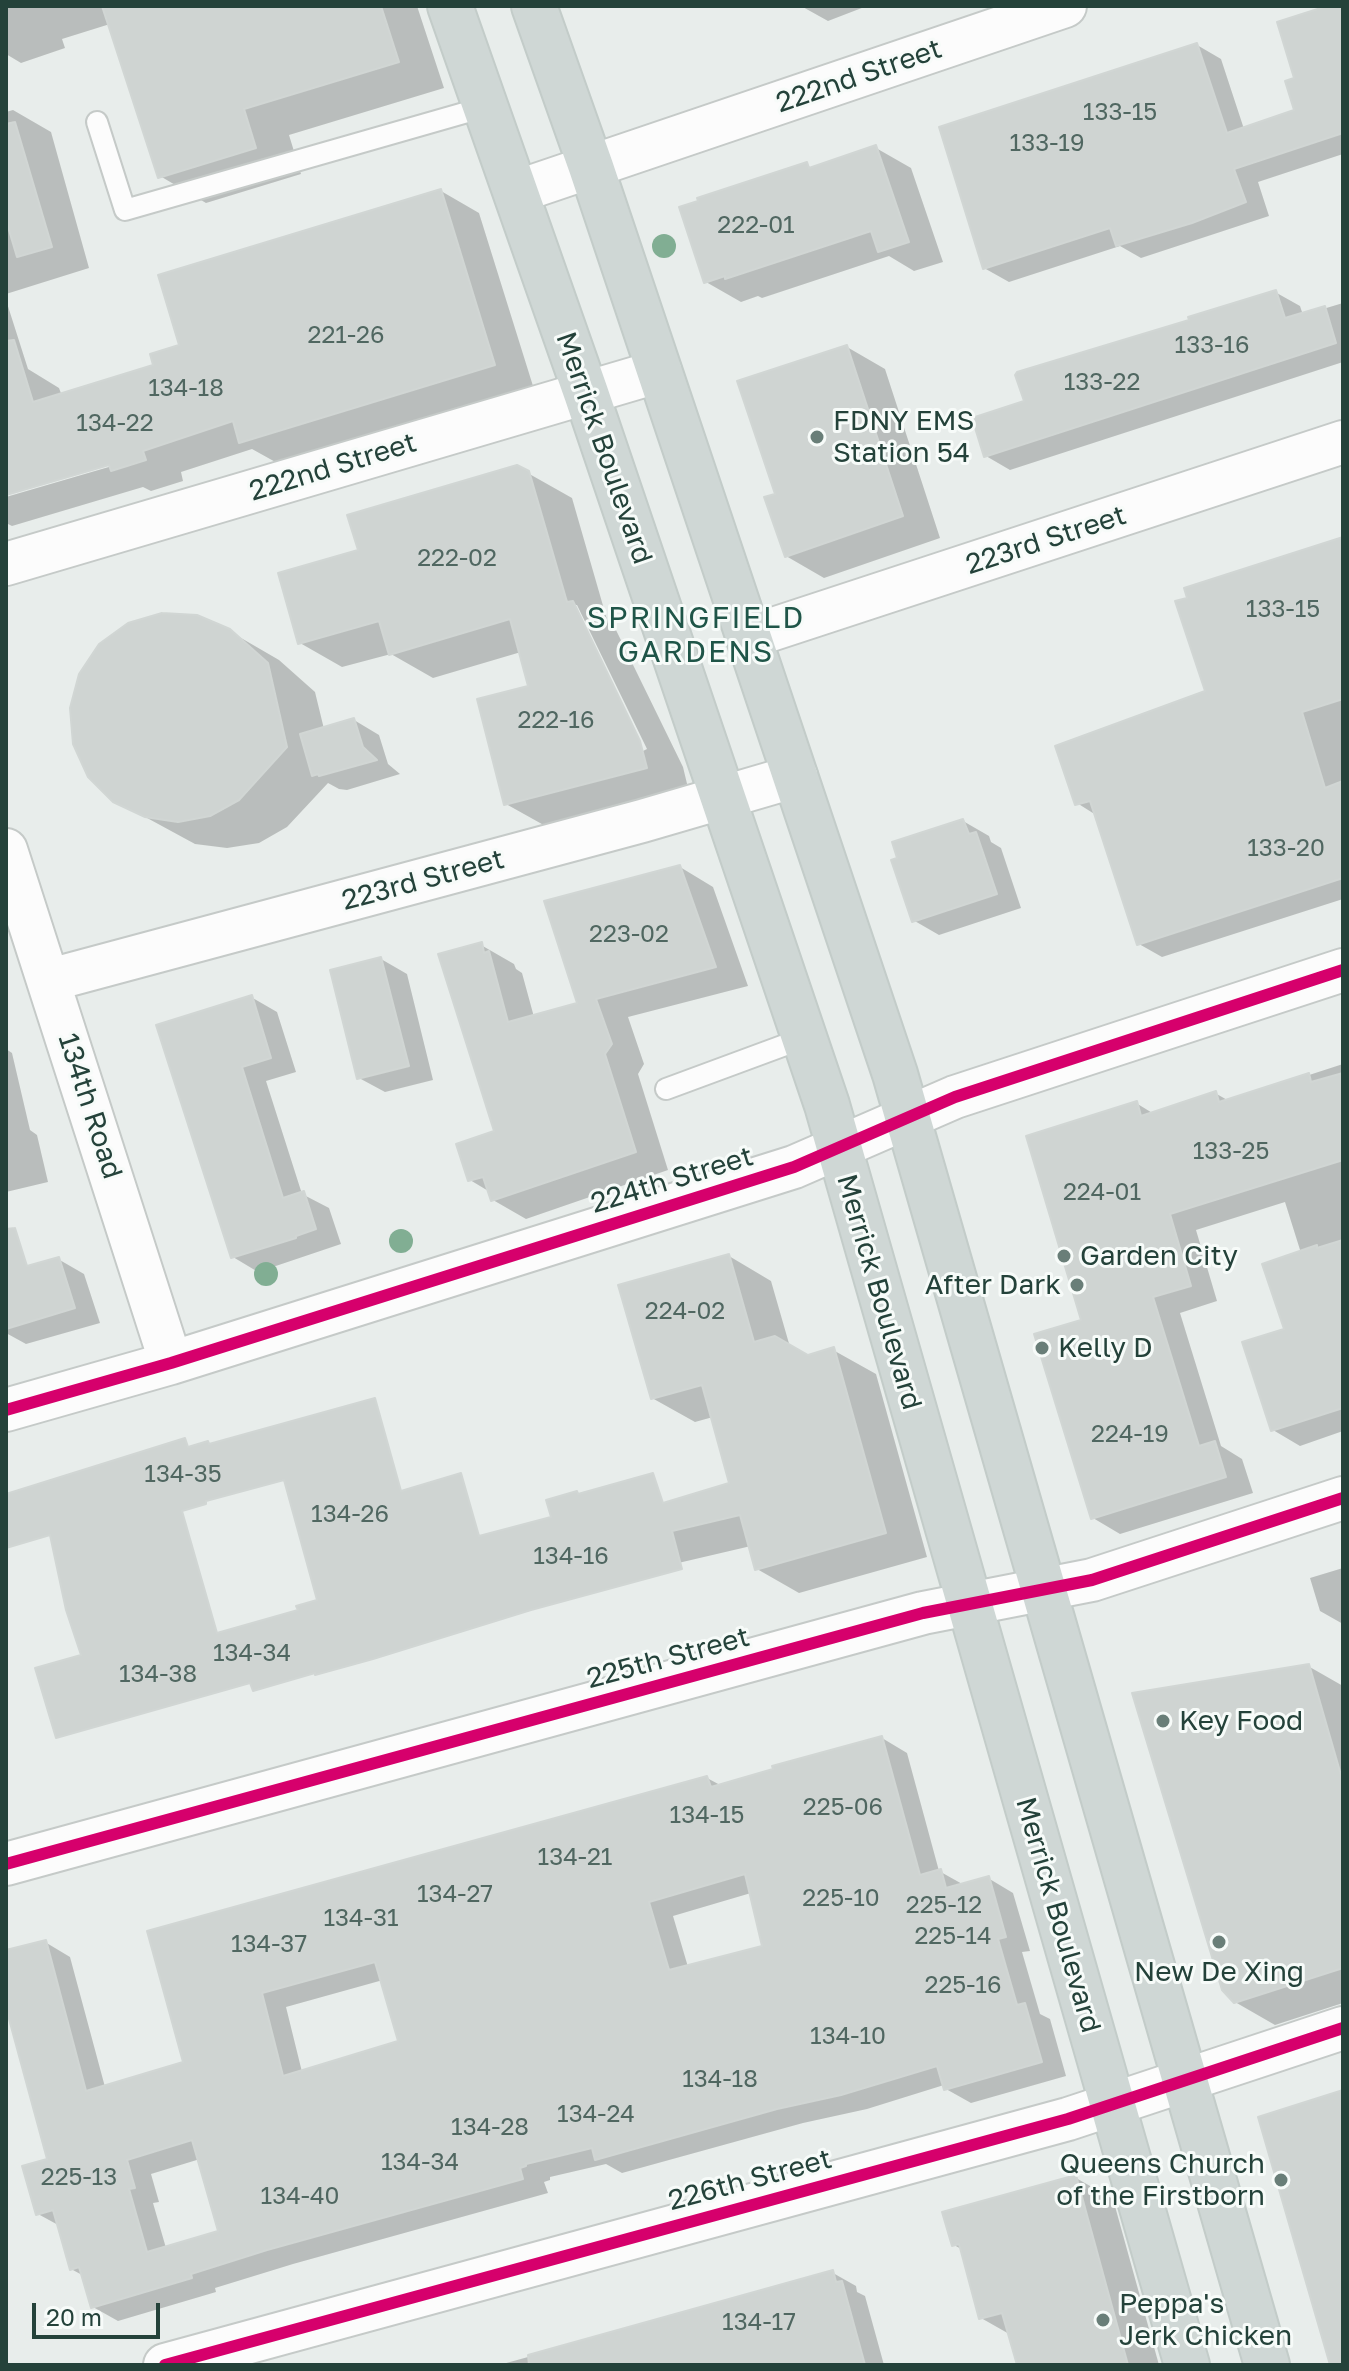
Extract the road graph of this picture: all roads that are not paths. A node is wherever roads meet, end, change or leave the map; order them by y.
1 (450, 6) edge
2 (534, 6) edge
3 (1065, 6) edge
4 (485, 107) junction
5 (97, 122) dead end
6 (591, 167) junction
7 (516, 192) junction
8 (660, 371) junction
9 (586, 393) junction
10 (1343, 442) edge
11 (6, 564) edge
12 (749, 637) junction
13 (796, 776) junction
14 (723, 797) junction
15 (6, 850) edge
16 (1343, 970) edge
17 (50, 980) junction
18 (804, 1038) junction
19 (666, 1089) dead end
20 (908, 1117) junction
21 (838, 1148) junction
22 (171, 1363) junction
23 (6, 1410) edge
24 (1343, 1498) edge
25 (1044, 1589) junction
26 (969, 1604) junction
27 (6, 1864) edge
28 (1343, 2028) edge
29 (1185, 2080) junction
30 (1113, 2104) junction
31 (165, 2365) edge
32 (1187, 2365) edge
33 (1267, 2365) edge

1 - 4 main road, Merrick Boulevard
2 - 6 main road
3 - 6 street, 222nd Street
4 - 5 lane
4 - 7 main road, Merrick Boulevard
6 - 7 street, 222nd Street
6 - 8 main road
7 - 9 main road, Merrick Boulevard
8 - 9 street, 222nd Street
8 - 12 main road
9 - 11 street, 222nd Street
9 - 14 main road, Merrick Boulevard
10 - 12 street, 223rd Street
12 - 13 main road
13 - 14 street, 223rd Street
13 - 20 main road
14 - 17 street, 223rd Street
14 - 18 main road, Merrick Boulevard
15 - 17 street, 134th Road
16 - 20 street, 224th Street
17 - 22 street, 134th Road
18 - 19 lane
18 - 21 main road, Merrick Boulevard
20 - 21 street, 224th Street
20 - 25 main road
21 - 22 street, 224th Street
21 - 26 main road, Merrick Boulevard
22 - 23 street, 224th Street
24 - 25 street, 225th Street
25 - 26 street, 225th Street
25 - 29 main road
26 - 27 street, 225th Street
26 - 30 main road, Merrick Boulevard
28 - 29 street, 226th Street
29 - 30 street, 226th Street
29 - 33 main road
30 - 31 street, 226th Street
30 - 32 main road, Merrick Boulevard

